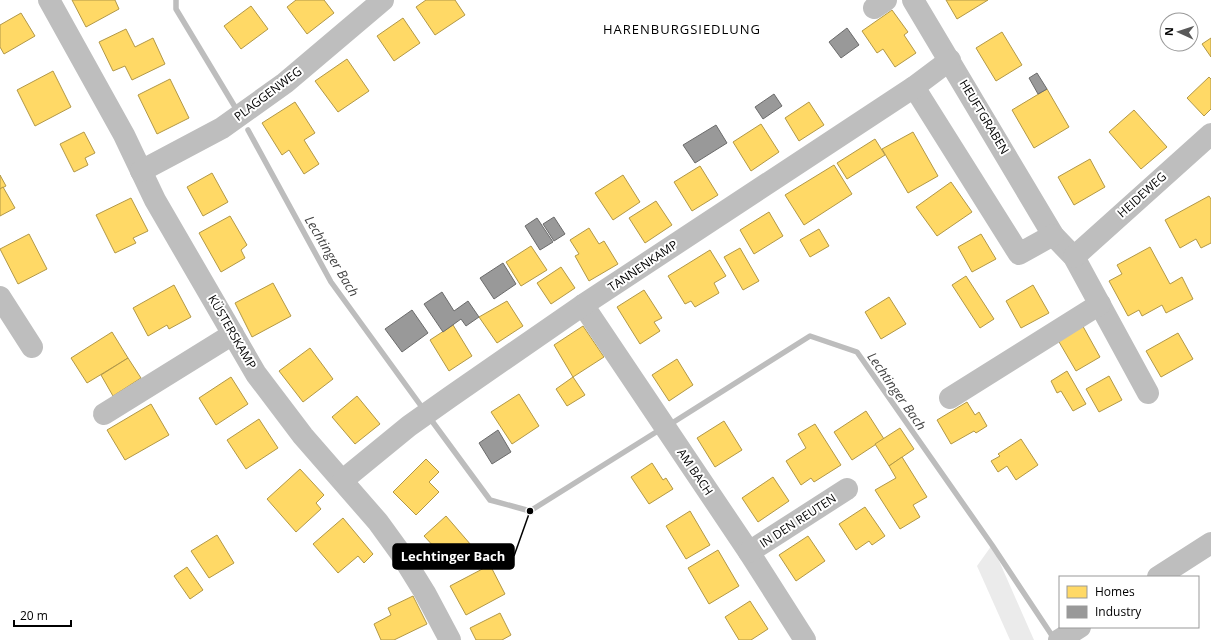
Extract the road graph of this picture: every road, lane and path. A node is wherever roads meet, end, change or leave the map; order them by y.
1 (49, 0) edge
2 (383, 0) edge
3 (913, 0) edge
4 (950, 60) junction
5 (914, 87) junction
6 (1211, 134) edge
7 (141, 171) junction
8 (1054, 235) junction
9 (1074, 257) junction
10 (0, 298) edge
11 (1100, 304) junction
12 (583, 305) junction
13 (233, 334) junction
14 (32, 347) dead end
15 (1148, 393) dead end
16 (950, 398) dead end
17 (104, 414) dead end
18 (343, 480) junction
19 (846, 489) dead end
20 (1211, 544) edge
21 (749, 552) junction
22 (1160, 576) edge
23 (450, 640) edge
24 (805, 640) edge

1 - 7 street, KÜSTERSKAMP
2 - 7 street, PLAGGENWEG
3 - 4 street, HEUFTGRABEN
4 - 5 street, TANNENKAMP
4 - 8 street, HEUFTGRABEN
5 - 8 street
5 - 12 street, TANNENKAMP
6 - 9 street, HEIDEWEG
7 - 13 street, KÜSTERSKAMP
8 - 9 street, HEUFTGRABEN
9 - 11 street, HEUFTGRABEN
10 - 14 street
11 - 15 street, HEUFTGRABEN
11 - 16 street
12 - 18 street, TANNENKAMP
12 - 21 street, AM BACH
13 - 17 street
13 - 18 street, KÜSTERSKAMP
18 - 23 street, KÜSTERSKAMP
19 - 21 street, IN DEN REUTEN
20 - 22 street
21 - 24 street, AM BACH

